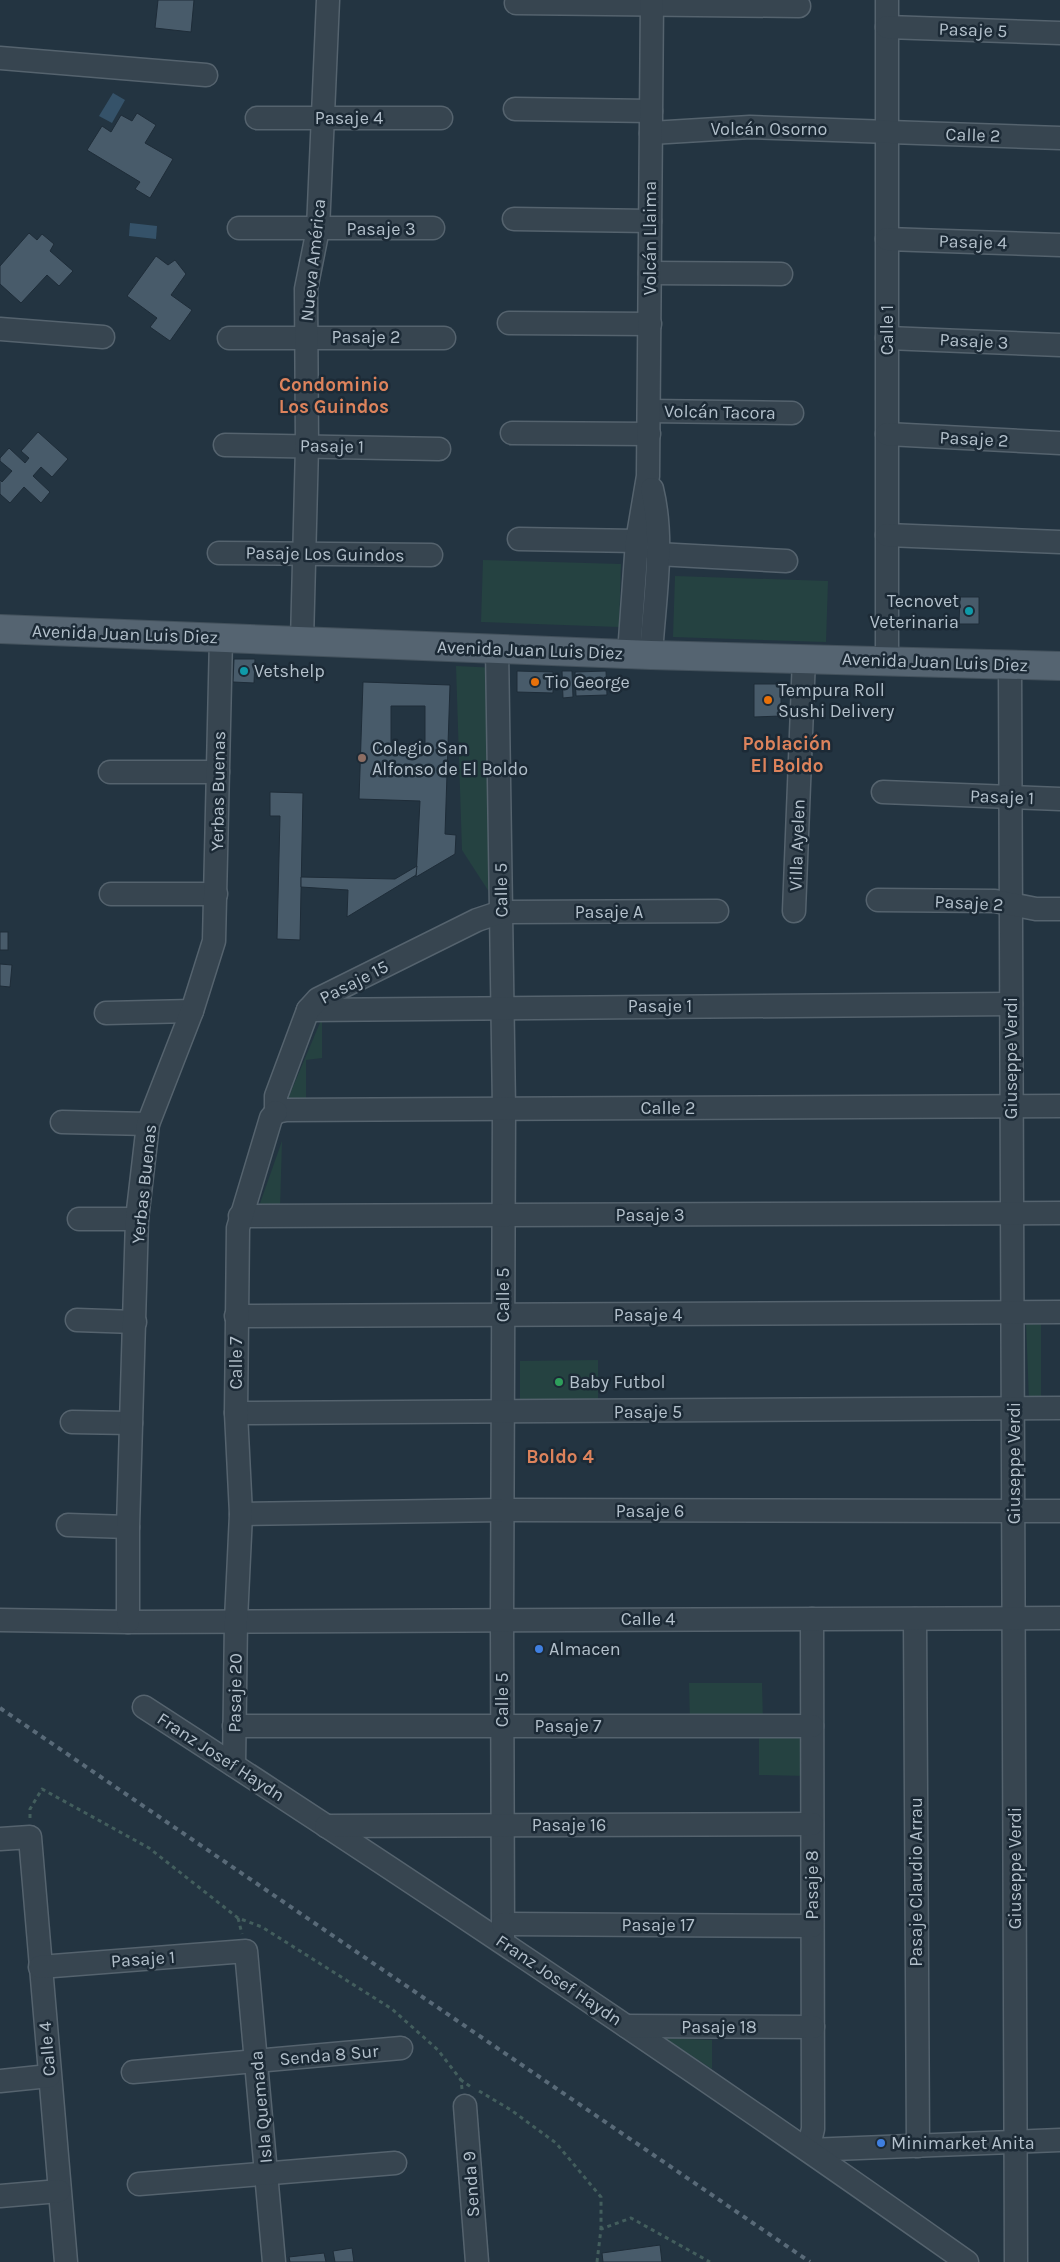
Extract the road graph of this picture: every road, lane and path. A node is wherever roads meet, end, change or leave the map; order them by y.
1 (328, 0) edge
2 (887, 0) edge
3 (652, 2) edge
4 (516, 3) dead end
5 (799, 6) dead end
6 (887, 27) junction
7 (1060, 34) edge
8 (0, 58) edge
9 (206, 74) dead end
10 (515, 109) dead end
11 (651, 111) junction
12 (257, 118) dead end
13 (321, 118) junction
14 (441, 118) dead end
15 (887, 132) junction
16 (651, 133) junction
17 (1060, 138) edge
18 (514, 219) dead end
19 (650, 221) junction
20 (239, 228) dead end
21 (433, 228) dead end
22 (318, 229) junction
23 (887, 239) junction
24 (1060, 246) edge
25 (650, 273) junction
26 (781, 274) dead end
27 (509, 323) dead end
28 (650, 324) junction
29 (0, 328) edge
30 (103, 337) dead end
31 (306, 337) junction
32 (229, 338) dead end
33 (444, 338) dead end
34 (887, 338) junction
35 (1060, 345) edge
36 (649, 412) junction
37 (792, 413) dead end
38 (512, 433) dead end
39 (649, 434) junction
40 (887, 434) junction
41 (1060, 443) edge
42 (225, 445) dead end
43 (307, 446) junction
44 (439, 449) dead end
45 (648, 476) junction
46 (887, 535) junction
47 (518, 539) dead end
48 (637, 541) junction
49 (1060, 542) edge
50 (219, 553) dead end
51 (657, 554) junction
52 (304, 555) junction
53 (431, 555) dead end
54 (786, 561) dead end
55 (0, 629) edge
56 (221, 638) junction
57 (302, 641) junction
58 (497, 648) junction
59 (640, 654) junction
60 (804, 658) junction
61 (887, 661) junction
62 (1010, 664) junction
63 (1060, 666) edge
64 (110, 772) dead end
65 (218, 772) junction
66 (883, 792) dead end
67 (1010, 797) junction
68 (1060, 799) edge
69 (111, 894) dead end
70 (216, 894) junction
71 (878, 900) dead end
72 (1010, 905) junction
73 (1060, 909) edge
74 (717, 911) dead end
75 (794, 911) dead end
76 (501, 912) junction
77 (1011, 1004) junction
78 (503, 1007) junction
79 (308, 1010) junction
80 (192, 1011) junction
81 (106, 1014) dead end
82 (1060, 1106) edge
83 (1012, 1107) junction
84 (504, 1109) junction
85 (276, 1112) junction
86 (62, 1122) dead end
87 (148, 1124) junction
88 (1012, 1213) junction
89 (1060, 1213) edge
90 (240, 1216) junction
91 (504, 1216) junction
92 (79, 1219) dead end
93 (137, 1219) junction
94 (1060, 1312) edge
95 (1013, 1313) junction
96 (236, 1316) junction
97 (503, 1316) junction
98 (77, 1320) dead end
99 (135, 1322) junction
100 (1060, 1408) edge
101 (1013, 1409) junction
102 (236, 1413) junction
103 (503, 1413) junction
104 (72, 1422) dead end
105 (131, 1423) junction
106 (502, 1510) junction
107 (1060, 1511) edge
108 (1014, 1512) junction
109 (241, 1514) junction
110 (68, 1525) dead end
111 (128, 1527) junction
112 (915, 1618) junction
113 (1015, 1618) junction
114 (1060, 1618) edge
115 (502, 1619) junction
116 (812, 1619) junction
117 (0, 1620) edge
118 (236, 1620) junction
119 (128, 1622) junction
120 (144, 1707) dead end
121 (234, 1726) junction
122 (502, 1726) junction
123 (812, 1726) junction
124 (234, 1765) junction
125 (812, 1824) junction
126 (503, 1825) junction
127 (326, 1826) junction
128 (30, 1837) junction
129 (0, 1838) edge
130 (812, 1926) junction
131 (503, 1933) junction
132 (246, 1951) joint
133 (40, 1967) junction
134 (626, 2026) junction
135 (813, 2027) junction
136 (401, 2048) dead end
137 (257, 2061) junction
138 (133, 2072) dead end
139 (49, 2076) junction
140 (460, 2080) junction
141 (0, 2081) edge
142 (465, 2106) joint
143 (1060, 2140) edge
144 (1016, 2142) junction
145 (918, 2146) junction
146 (808, 2150) junction
147 (395, 2163) dead end
148 (267, 2174) junction
149 (140, 2184) dead end
150 (59, 2191) junction
151 (0, 2196) edge
152 (601, 2230) junction
153 (66, 2262) edge
154 (274, 2262) edge
155 (477, 2262) edge
156 (597, 2262) edge
157 (710, 2262) edge
158 (967, 2262) edge
159 (1016, 2262) edge

1 - 13 street, Nueva América
2 - 6 street, Calle 1
3 - 4 street
3 - 5 street
3 - 11 street, Volcán Llaima
6 - 7 street, Pasaje 5
6 - 15 street, Calle 1
8 - 9 street
10 - 11 street
11 - 16 street, Volcán Llaima
12 - 13 street, Pasaje 4
13 - 14 street, Pasaje 4
13 - 22 street, Nueva América
15 - 16 street, Volcán Osorno
15 - 17 street, Calle 2
15 - 23 street, Calle 1
16 - 19 street, Volcán Llaima
18 - 19 street
19 - 25 street, Volcán Llaima
20 - 22 street, Pasaje 3
21 - 22 street, Pasaje 3
22 - 31 street, Nueva América
23 - 24 street, Pasaje 4
23 - 34 street, Calle 1
25 - 26 street
25 - 28 street, Volcán Llaima
27 - 28 street
28 - 36 street, Volcán Llaima
29 - 30 street
31 - 32 street, Pasaje 2
31 - 33 street, Pasaje 2
31 - 43 street, Nueva América
34 - 35 street, Pasaje 3
34 - 40 street, Calle 1
36 - 37 street, Volcán Tacora
36 - 39 street, Volcán Llaima
38 - 39 street
39 - 45 street, Volcán Llaima
40 - 41 street, Pasaje 2
40 - 46 street, Calle 1
42 - 43 street, Pasaje 1
43 - 44 street, Pasaje 1
43 - 52 street, Nueva América
45 - 48 street, Volcán Llaima
45 - 51 street, Volcán Llaima
46 - 49 street
46 - 61 street, Calle 1
47 - 48 street
48 - 59 street, Volcán Llaima
50 - 52 street, Pasaje Los Guindos
51 - 54 street
51 - 59 street, Volcán Llaima
52 - 53 street, Pasaje Los Guindos
52 - 57 street, Nueva América
55 - 56 main road, Avenida Juan Luis Diez
56 - 57 main road, Avenida Juan Luis Diez
56 - 65 street, Yerbas Buenas
57 - 58 main road, Avenida Juan Luis Diez
58 - 59 main road, Avenida Juan Luis Diez
58 - 76 street, Calle 5
59 - 60 main road, Avenida Juan Luis Diez
60 - 61 main road, Avenida Juan Luis Diez
60 - 75 street, Villa Ayelen
61 - 62 main road, Avenida Juan Luis Diez
62 - 63 main road, Avenida Juan Luis Diez
62 - 67 street, Giuseppe Verdi
64 - 65 street
65 - 70 street, Yerbas Buenas
66 - 67 street, Pasaje 1
67 - 68 street, Pasaje 1
67 - 72 street, Giuseppe Verdi
69 - 70 street
70 - 80 street, Yerbas Buenas
71 - 72 street, Pasaje 2
72 - 73 street, Pasaje 2
72 - 77 street, Giuseppe Verdi
74 - 76 street, Pasaje A
76 - 78 street, Calle 5
76 - 79 street, Pasaje 15
77 - 78 street, Pasaje 1
77 - 83 street, Giuseppe Verdi
78 - 79 street, Pasaje 1
78 - 84 street, Calle 5
79 - 85 street, Pasaje 15
80 - 81 street
80 - 87 street, Yerbas Buenas
82 - 83 street, Calle 2
83 - 84 street, Calle 2
83 - 88 street, Giuseppe Verdi
84 - 85 street, Calle 2
84 - 91 street, Calle 5
85 - 90 street, Calle 7
86 - 87 street
87 - 93 street, Yerbas Buenas
88 - 89 street, Pasaje 3
88 - 91 street, Pasaje 3
88 - 95 street, Giuseppe Verdi
90 - 91 street, Pasaje 3
90 - 96 street, Calle 7
91 - 97 street, Calle 5
92 - 93 street
93 - 99 street, Yerbas Buenas
94 - 95 street, Pasaje 4
95 - 97 street, Pasaje 4
95 - 101 street, Giuseppe Verdi
96 - 97 street, Pasaje 4
96 - 102 street, Calle 7
97 - 103 street, Calle 5
98 - 99 street
99 - 105 street, Yerbas Buenas
100 - 101 street, Pasaje 5
101 - 103 street, Pasaje 5
101 - 108 street, Giuseppe Verdi
102 - 103 street, Pasaje 5
102 - 109 street, Calle 7
103 - 106 street, Calle 5
104 - 105 street
105 - 111 street, Yerbas Buenas
106 - 108 street, Pasaje 6
106 - 109 street, Pasaje 6
106 - 115 street, Calle 5
107 - 108 street, Pasaje 6
108 - 113 street, Giuseppe Verdi
109 - 118 street, Calle 7
110 - 111 street
111 - 119 street, Yerbas Buenas
112 - 113 street, Calle 4
112 - 116 street, Calle 4
112 - 145 street, Pasaje Claudio Arrau
113 - 114 street, Calle 4
113 - 144 street, Giuseppe Verdi
115 - 116 street, Calle 4
115 - 118 street, Calle 4
115 - 122 street, Calle 5
116 - 123 street, Pasaje 8
117 - 119 street, Calle 4
118 - 119 street, Calle 4
118 - 121 street, Pasaje 20
120 - 124 street, Franz Josef Haydn
121 - 122 street, Pasaje 7
121 - 124 street, Pasaje 20
122 - 123 street, Pasaje 7
122 - 126 street, Calle 5
123 - 125 street, Pasaje 8
124 - 127 street, Franz Josef Haydn
125 - 126 street, Pasaje 16
125 - 130 street, Pasaje 8
126 - 127 street, Pasaje 16
126 - 131 street, Calle 5
127 - 131 street, Franz Josef Haydn
128 - 129 street
128 - 133 street, Calle 4
128 - 140 path
130 - 131 street, Pasaje 17
130 - 135 street, Pasaje 8
131 - 134 street, Franz Josef Haydn
132 - 133 street, Pasaje 1
132 - 137 street, Isla Quemada
133 - 139 street, Calle 4
134 - 135 street, Pasaje 18
134 - 146 street, Franz Josef Haydn
135 - 146 street, Pasaje 8
136 - 137 street, Senda 8 Sur
137 - 138 street, Senda 8 Sur
137 - 148 street, Isla Quemada
139 - 141 street
139 - 150 street, Calle 4
140 - 142 path
140 - 152 path
142 - 155 street, Senda 9
143 - 144 street
144 - 145 street
144 - 159 street, Giuseppe Verdi
145 - 146 street
146 - 158 street, Franz Josef Haydn
147 - 148 street
148 - 149 street
148 - 154 street, Isla Quemada
150 - 151 street
150 - 153 street, Calle 4
152 - 156 path
152 - 157 path

